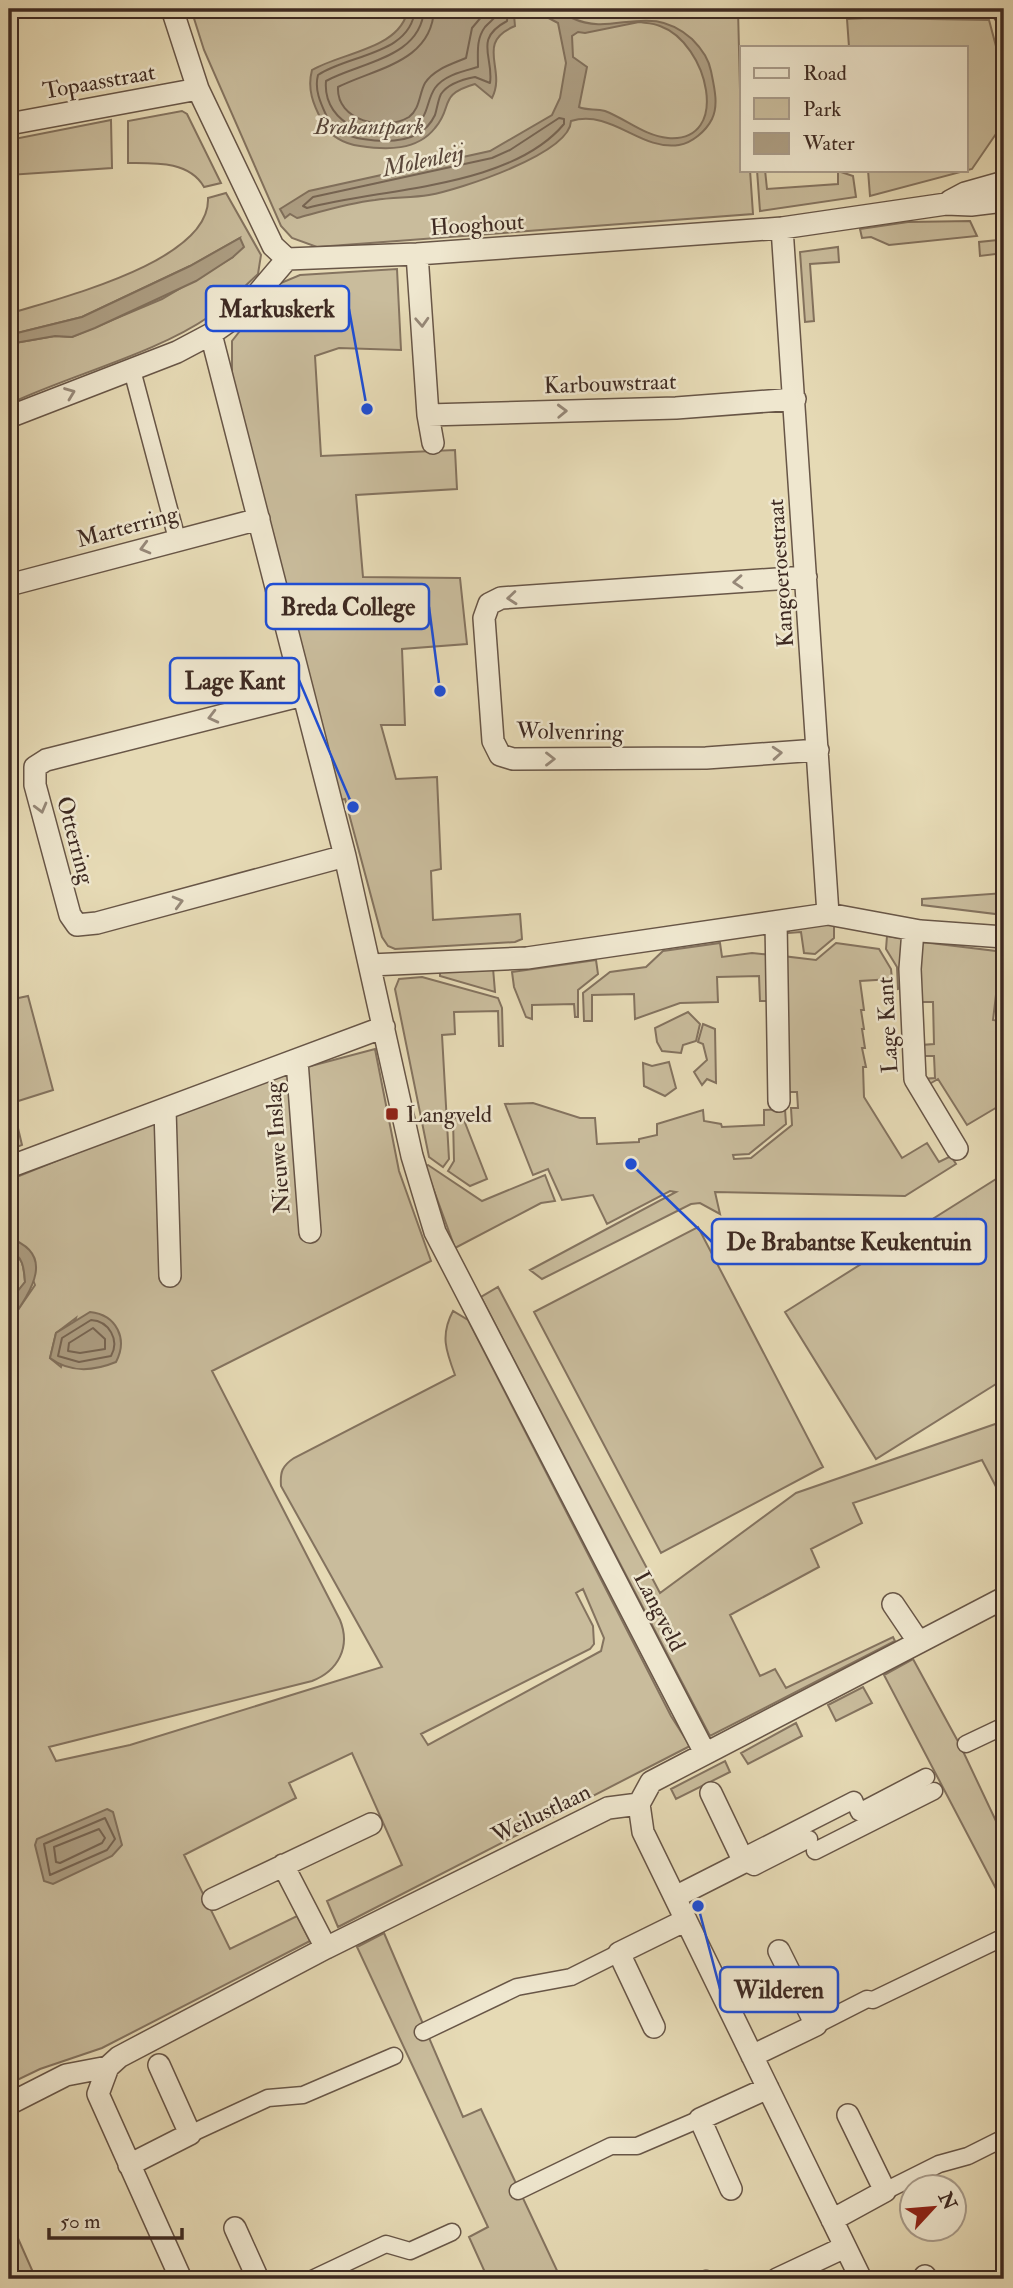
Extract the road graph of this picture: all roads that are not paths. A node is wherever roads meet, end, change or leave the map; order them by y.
1 (172, 9) edge
2 (198, 89) junction
3 (9, 124) edge
4 (1004, 182) edge
5 (1004, 201) edge
6 (946, 204) junction
7 (782, 228) junction
8 (417, 254) junction
9 (287, 259) junction
10 (211, 334) junction
11 (132, 370) junction
12 (794, 399) junction
13 (428, 415) junction
14 (9, 416) edge
15 (433, 443) dead end
16 (258, 519) junction
17 (177, 539) junction
18 (806, 576) junction
19 (9, 585) edge
20 (303, 695) junction
21 (818, 750) junction
22 (345, 856) junction
23 (828, 914) junction
24 (776, 922) junction
25 (914, 930) junction
26 (1004, 937) edge
27 (370, 965) junction
28 (384, 1027) junction
29 (297, 1061) junction
30 (779, 1101) dead end
31 (165, 1109) junction
32 (957, 1149) dead end
33 (9, 1167) edge
34 (310, 1232) dead end
35 (170, 1276) dead end
36 (1004, 1598) edge
37 (893, 1604) dead end
38 (918, 1642) junction
39 (1004, 1726) edge
40 (966, 1744) dead end
41 (705, 1753) junction
42 (930, 1784) dead end
43 (711, 1793) dead end
44 (639, 1804) junction
45 (862, 1819) junction
46 (371, 1824) dead end
47 (744, 1862) junction
48 (282, 1865) junction
49 (675, 1897) junction
50 (213, 1899) dead end
51 (687, 1920) junction
52 (1004, 1937) edge
53 (326, 1948) junction
54 (779, 1951) dead end
55 (619, 1953) junction
56 (816, 2025) junction
57 (654, 2027) dead end
58 (423, 2032) dead end
59 (394, 2056) dead end
60 (752, 2056) junction
61 (159, 2064) dead end
62 (108, 2067) junction
63 (768, 2088) junction
64 (9, 2104) edge
65 (848, 2115) dead end
66 (700, 2119) junction
67 (190, 2134) junction
68 (1004, 2138) edge
69 (129, 2165) junction
70 (731, 2189) dead end
71 (518, 2191) dead end
72 (885, 2191) junction
73 (832, 2220) junction
74 (235, 2228) dead end
75 (452, 2232) dead end
76 (845, 2247) junction
77 (181, 2279) edge
78 (258, 2279) edge
79 (312, 2279) edge
80 (777, 2279) edge
81 (861, 2279) edge

1 - 2 street
2 - 3 street, Topaasstraat
2 - 9 street
4 - 6 street, Hooghout
5 - 6 street, Hooghout
6 - 7 street, Hooghout
7 - 8 street, Hooghout
7 - 12 street, Kangoeroestraat
8 - 9 street, Hooghout
8 -> 13 street
9 - 10 street
10 - 11 street
10 - 16 street
14 -> 11 street
11 - 17 street
13 -> 12 street, Karbouwstraat
12 - 18 street, Kangoeroestraat
13 - 15 street
16 - 17 street, Marterring
16 - 20 street
17 -> 19 street, Marterring
18 - 21 street, Kangoeroestraat
18 -> 21 street, Wolvenring
20 - 22 street
20 -> 22 street, Otterring
21 - 23 street, Kangoeroestraat
22 - 27 street
23 - 24 street
23 - 25 street
24 - 27 street
24 - 30 street
25 - 26 street
25 - 32 street, Lage Kant
27 - 28 street
28 - 29 street, Nieuwe Inslag
28 - 41 street, Langveld
29 - 31 street, Nieuwe Inslag
29 - 34 street, Nieuwe Inslag
31 - 33 street, Nieuwe Inslag
31 - 35 street
36 - 38 street
37 - 38 street
38 - 41 street
39 - 40 street
41 - 44 street
42 - 45 street
43 - 47 street
44 - 49 street
44 - 53 street, Weilustlaan
45 - 47 street
45 - 47 street
46 - 48 street
47 - 49 street
48 - 50 street
48 - 53 street
49 - 51 street
51 - 55 street
51 - 60 street
52 - 56 street
53 - 62 street, Weilustlaan
54 - 56 street
55 - 57 street
55 - 58 street
56 - 60 street
59 - 67 street
60 - 63 street
61 - 67 street
62 - 64 street, Weilustlaan
62 - 69 street
63 - 66 street
63 - 73 street
65 - 72 street
66 - 70 street
66 - 71 street
67 - 69 street
68 - 72 street
69 - 77 street
72 - 73 street
73 - 76 street
74 - 78 street
75 - 79 street
76 - 80 street
76 - 81 street

